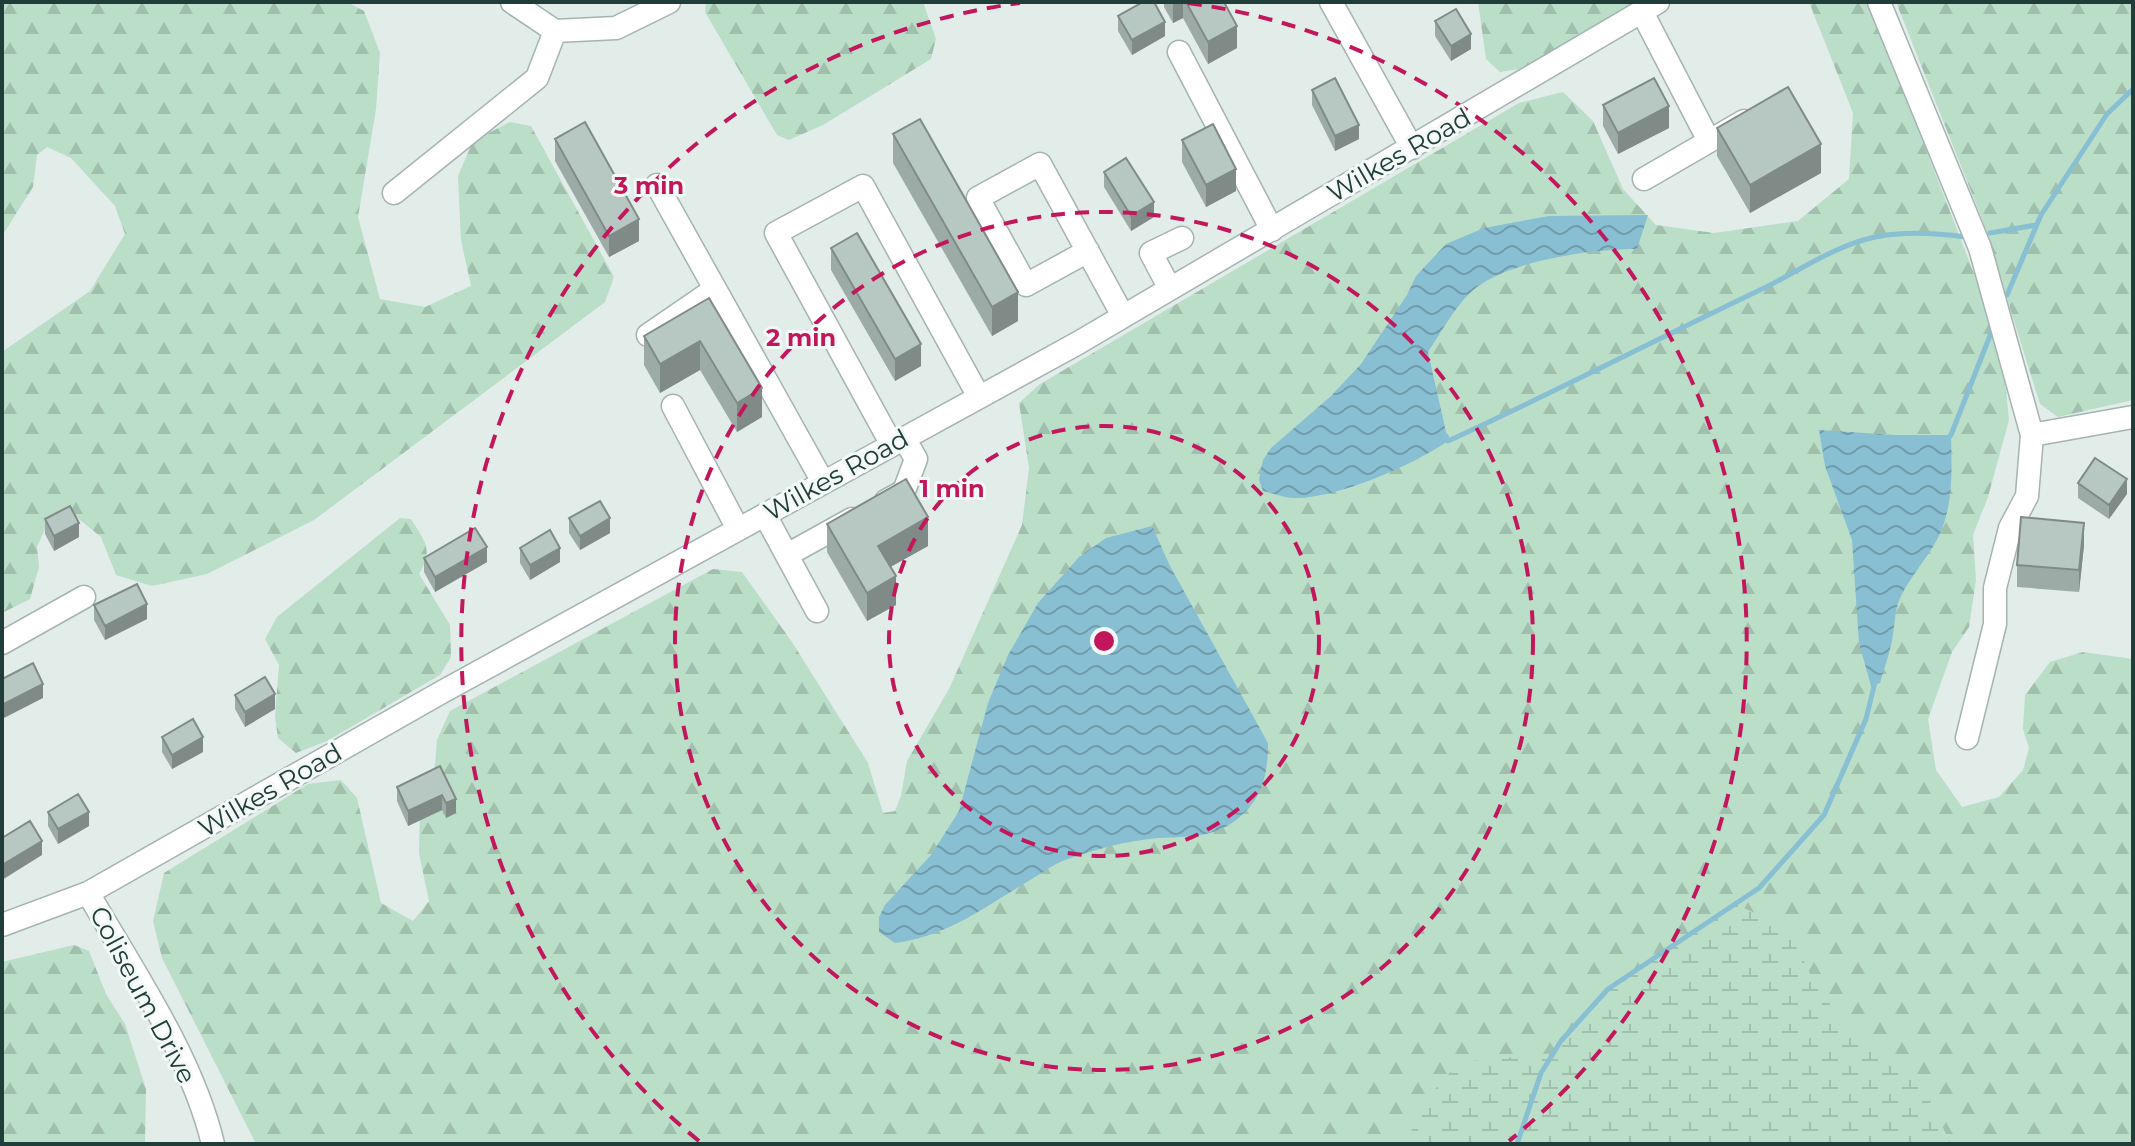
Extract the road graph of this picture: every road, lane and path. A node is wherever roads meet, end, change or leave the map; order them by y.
1 (512, 2) edge
2 (669, 2) edge
3 (1331, 2) edge
4 (1879, 2) edge
5 (1650, 7) edge
6 (555, 31) junction
7 (1179, 52) dead end
8 (1769, 107) edge
9 (1709, 141) junction
10 (1412, 148) junction
11 (1644, 179) dead end
12 (657, 185) dead end
13 (394, 193) dead end
14 (1272, 230) junction
15 (1182, 238) dead end
16 (1088, 251) junction
17 (715, 289) junction
18 (1170, 289) junction
19 (1123, 316) junction
20 (648, 335) edge
21 (979, 397) junction
22 (673, 406) dead end
23 (2133, 417) edge
24 (2032, 435) junction
25 (898, 442) junction
26 (823, 482) junction
27 (765, 515) junction
28 (738, 529) junction
29 (787, 555) junction
30 (84, 597) dead end
31 (817, 611) dead end
32 (2, 643) edge
33 (1967, 738) dead end
34 (88, 893) junction
35 (2, 925) edge
36 (213, 1144) edge

1 - 6 street
2 - 6 street
3 - 10 street
4 - 24 street
5 - 9 street
5 - 10 street, Wilkes Road
6 - 13 street
7 - 14 street
8 - 9 street
9 - 11 street
10 - 14 street, Wilkes Road
12 - 17 street
14 - 18 street, Wilkes Road
15 - 18 street
16 - 16 street
16 - 19 street
17 - 20 street
17 - 26 street
18 - 19 street, Wilkes Road
19 - 21 street, Wilkes Road
21 - 25 street, Wilkes Road
21 - 25 street
22 - 28 street
23 - 24 street
24 - 33 street
25 - 26 street, Wilkes Road
25 - 29 street
26 - 27 street, Wilkes Road
27 - 28 street, Wilkes Road
27 - 29 street
28 - 34 street, Wilkes Road
29 - 31 street
30 - 32 street
34 - 35 street, Wilkes Road
34 - 36 street, Coliseum Drive

